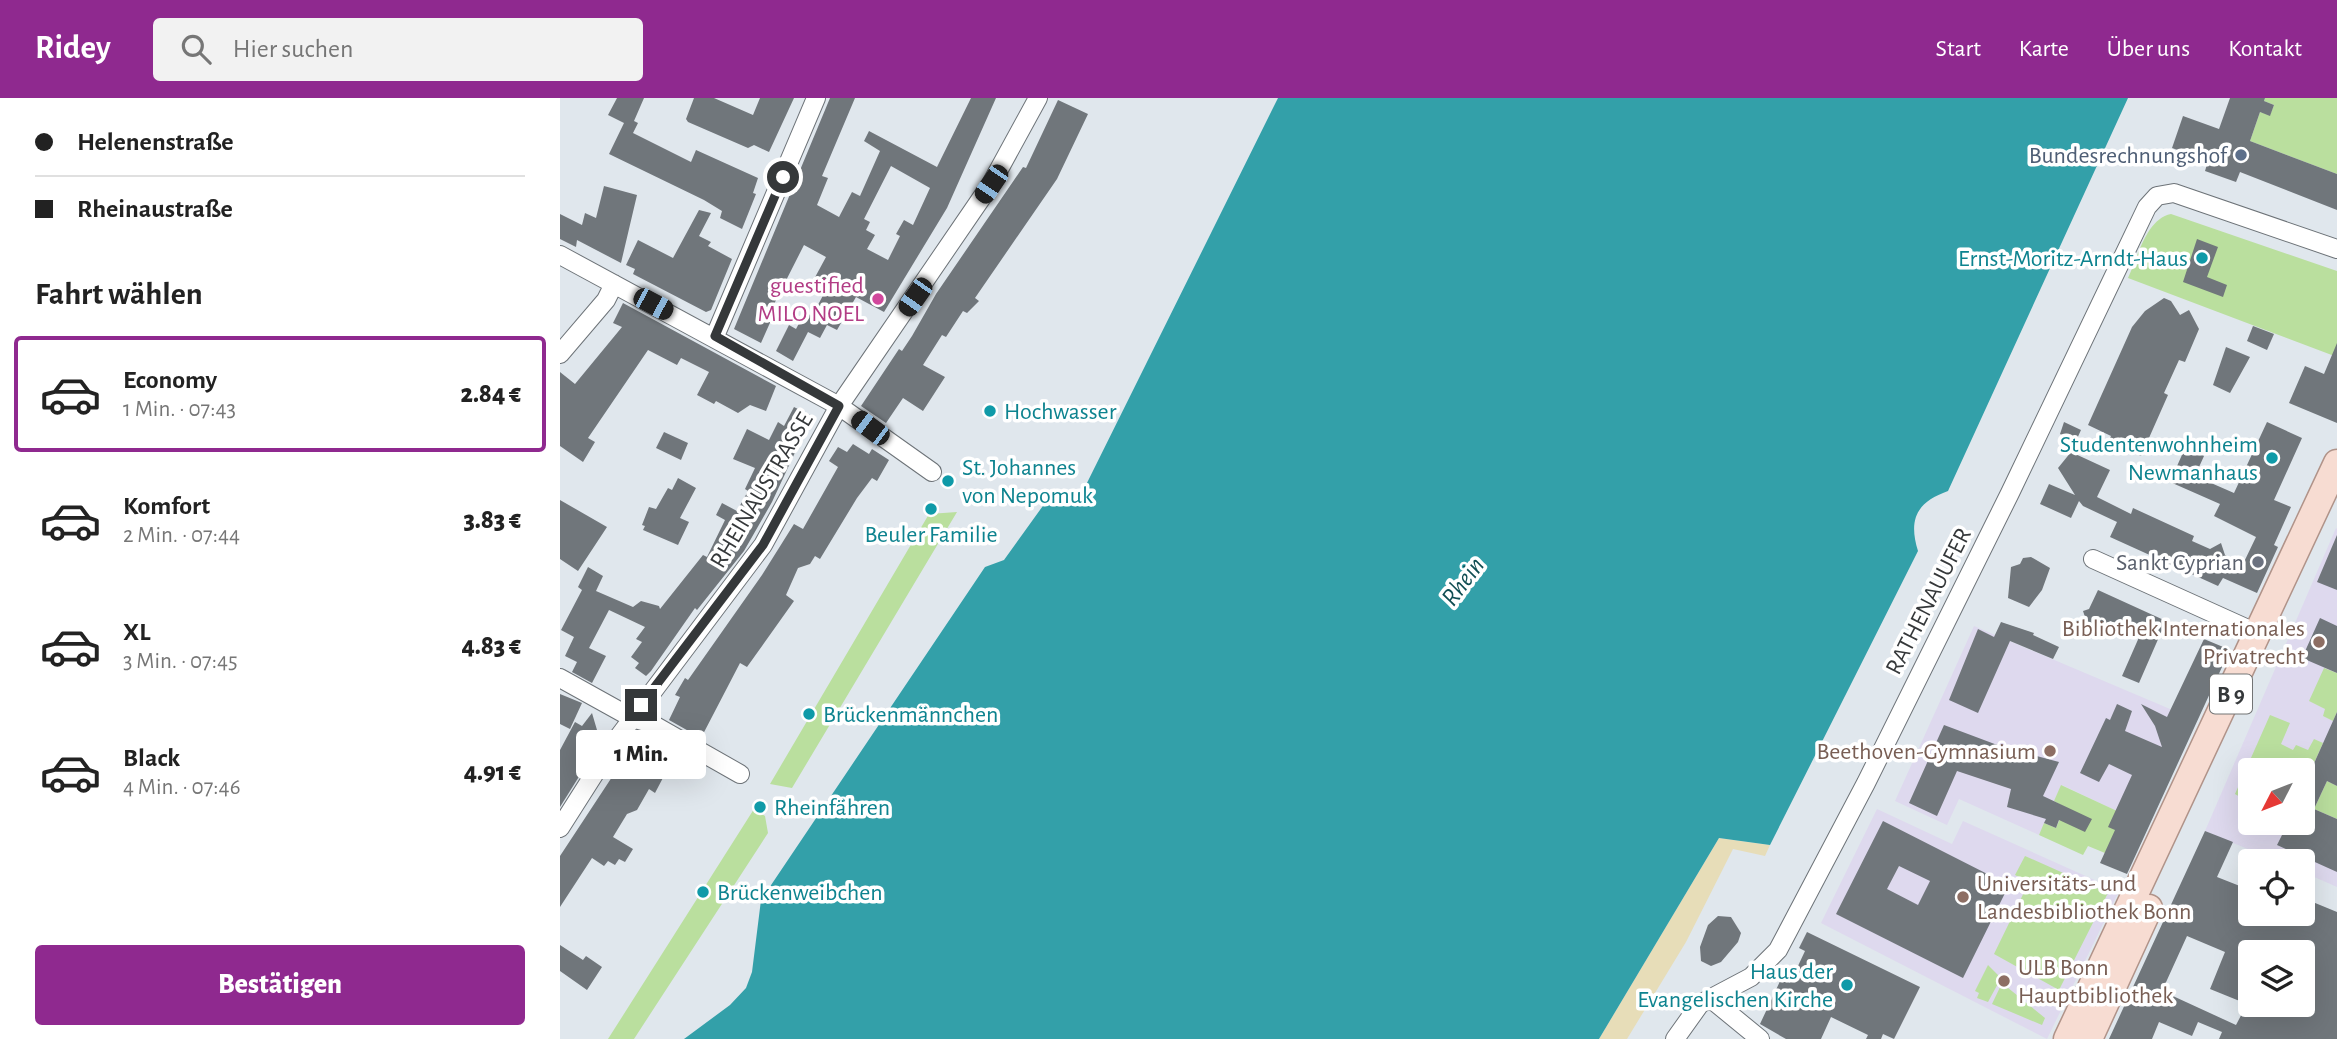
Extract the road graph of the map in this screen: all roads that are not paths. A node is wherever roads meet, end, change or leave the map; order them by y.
1 (816, 98) edge
2 (1038, 98) edge
3 (2337, 249) edge
4 (560, 255) edge
5 (614, 284) junction
6 (715, 336) junction
7 (560, 354) edge
8 (839, 406) junction
9 (2337, 463) edge
10 (932, 472) dead end
11 (2337, 499) edge
12 (2093, 559) dead end
13 (2259, 634) junction
14 (560, 678) edge
15 (632, 718) junction
16 (740, 774) dead end
17 (560, 828) edge
18 (1710, 998) junction
19 (1675, 1039) edge
20 (1760, 1039) edge
21 (2067, 1039) edge
22 (2089, 1039) edge

1 - 6 street
2 - 8 street, RHEINAUSTRASSE
3 - 18 street, RATHENAUUFER
4 - 5 street
5 - 6 street
5 - 7 street
6 - 8 street
8 - 10 street
8 - 15 street, RHEINAUSTRASSE
9 - 13 main road, B 9
11 - 22 main road, B 9
12 - 13 street
13 - 21 main road, B 9
14 - 15 street
15 - 16 street
15 - 17 street, RHEINAUSTRASSE
18 - 19 street, RATHENAUUFER
18 - 20 street

